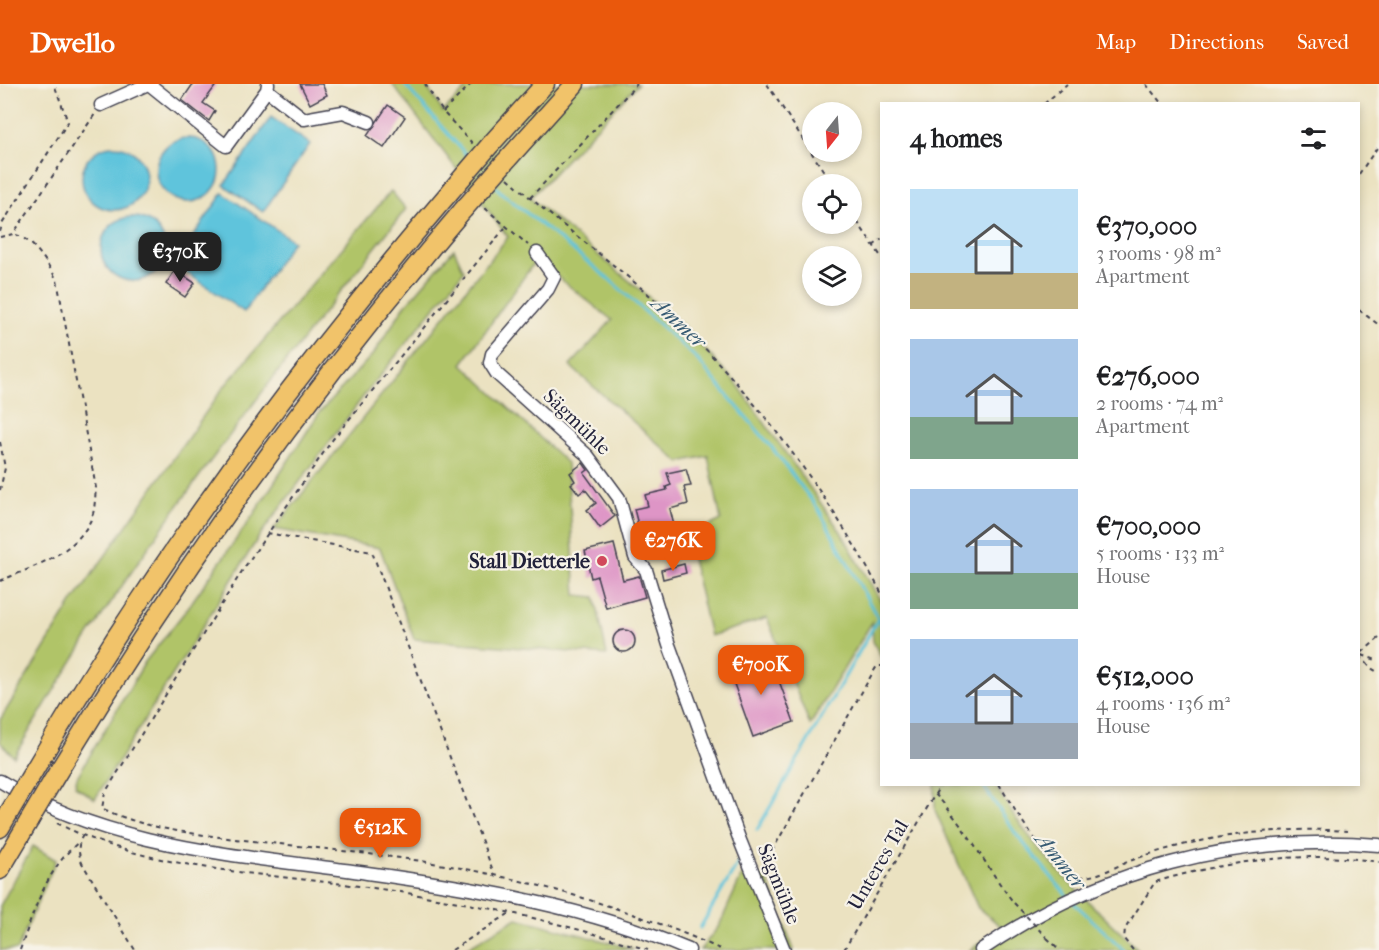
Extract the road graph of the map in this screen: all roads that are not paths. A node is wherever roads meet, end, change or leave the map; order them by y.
1 (149, 84) edge
2 (545, 84) edge
3 (575, 84) edge
4 (268, 87) edge
5 (101, 105) road end
6 (369, 122) dead end
7 (537, 252) road end
8 (0, 781) edge
9 (0, 828) edge
10 (1379, 845) edge
11 (0, 870) edge
12 (689, 950) edge
13 (783, 950) edge
14 (981, 950) edge

1 - 4 street
1 - 5 street
2 - 9 highway, bridge
3 - 11 highway, bridge
4 - 6 street
7 - 13 street, Sägmühle
8 - 12 street
10 - 14 street

